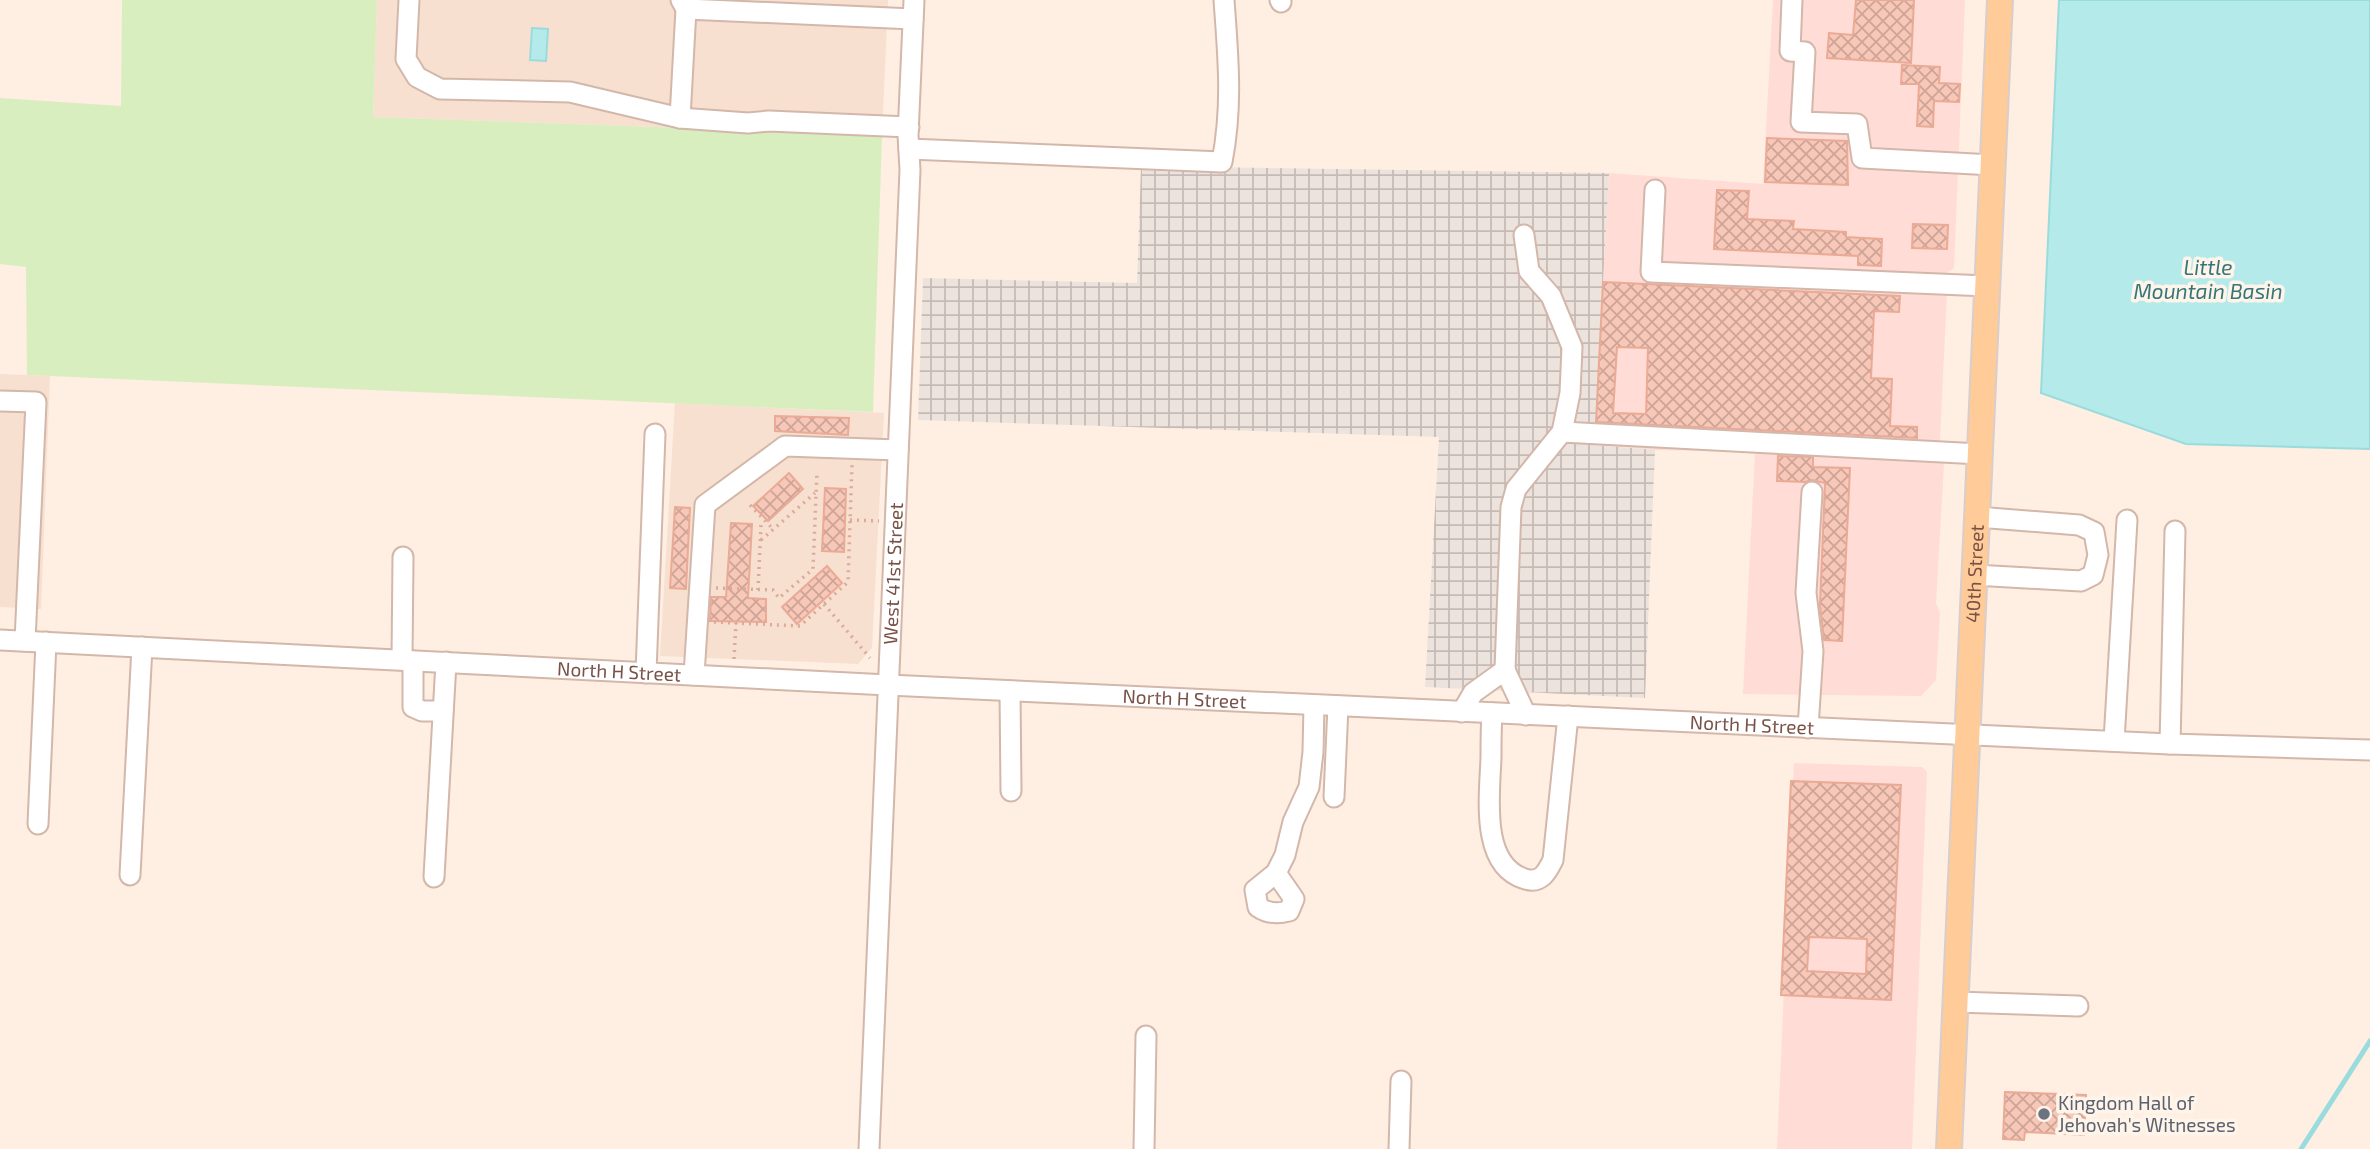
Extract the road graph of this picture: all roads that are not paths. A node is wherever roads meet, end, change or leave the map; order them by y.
1 (409, 0) edge
2 (1224, 0) edge
3 (1792, 0) edge
4 (2000, 0) edge
5 (684, 4) edge
6 (914, 9) edge
7 (680, 118) junction
8 (909, 127) junction
9 (909, 149) junction
10 (1993, 165) junction
11 (1655, 190) dead end
12 (1524, 235) dead end
13 (1987, 286) junction
14 (0, 401) edge
15 (1562, 432) junction
16 (655, 434) dead end
17 (898, 450) junction
18 (1980, 454) junction
19 (1812, 492) dead end
20 (1977, 517) junction
21 (2127, 520) dead end
22 (2175, 531) dead end
23 (403, 557) dead end
24 (1974, 576) junction
25 (0, 640) edge
26 (25, 641) junction
27 (46, 642) junction
28 (142, 647) junction
29 (407, 661) junction
30 (446, 662) junction
31 (1505, 670) junction
32 (646, 673) junction
33 (694, 675) junction
34 (888, 685) junction
35 (1010, 691) junction
36 (1314, 705) junction
37 (1338, 706) junction
38 (443, 711) junction
39 (1462, 712) junction
40 (1492, 713) junction
41 (1526, 715) junction
42 (1568, 716) junction
43 (1808, 727) junction
44 (1967, 735) junction
45 (2114, 741) junction
46 (2169, 744) junction
47 (2370, 750) edge
48 (1010, 791) dead end
49 (1334, 797) dead end
50 (38, 824) dead end
51 (1276, 873) dead end
52 (130, 875) dead end
53 (434, 877) dead end
54 (1956, 1002) junction
55 (2078, 1006) dead end
56 (1146, 1036) dead end
57 (1401, 1081) dead end
58 (869, 1149) edge
59 (1144, 1149) edge
60 (1399, 1149) edge
61 (1949, 1149) edge

1 - 7 street
2 - 9 street
3 - 10 street
4 - 10 main road, 40th Street
5 - 6 street
5 - 7 street
6 - 8 street, West 41st Street
7 - 8 street
8 - 9 street, West 41st Street
9 - 17 street, West 41st Street
10 - 13 main road, 40th Street
11 - 13 street
12 - 15 street
13 - 18 main road, 40th Street
14 - 26 street
15 - 18 street
15 - 31 street
16 - 32 street
17 - 33 street
17 - 34 street, West 41st Street
18 - 20 main road, 40th Street
19 - 43 street
20 - 24 main road, 40th Street
20 - 24 street
21 - 45 street
22 - 46 street
23 - 29 street
24 - 44 main road, 40th Street
25 - 26 street, North H Street
26 - 27 street, North H Street
27 - 28 street, North H Street
27 - 50 street
28 - 29 street, North H Street
28 - 52 street
29 - 30 street, North H Street
29 - 38 street
30 - 32 street, North H Street
30 - 38 street
31 - 39 street
31 - 41 street
32 - 33 street, North H Street
33 - 34 street, North H Street
34 - 35 street, North H Street
34 - 58 street, West 41st Street
35 - 36 street, North H Street
35 - 48 street
36 - 37 street, North H Street
36 - 51 street
37 - 39 street, North H Street
37 - 49 street
38 - 53 street
39 - 40 street, North H Street
40 - 41 street, North H Street
40 - 42 street
41 - 42 street, North H Street
42 - 43 street, North H Street
43 - 44 street, North H Street
44 - 45 street, North H Street
44 - 54 main road, 40th Street
45 - 46 street, North H Street
46 - 47 street, North H Street
54 - 55 street
54 - 61 main road, 40th Street
56 - 59 street
57 - 60 street

